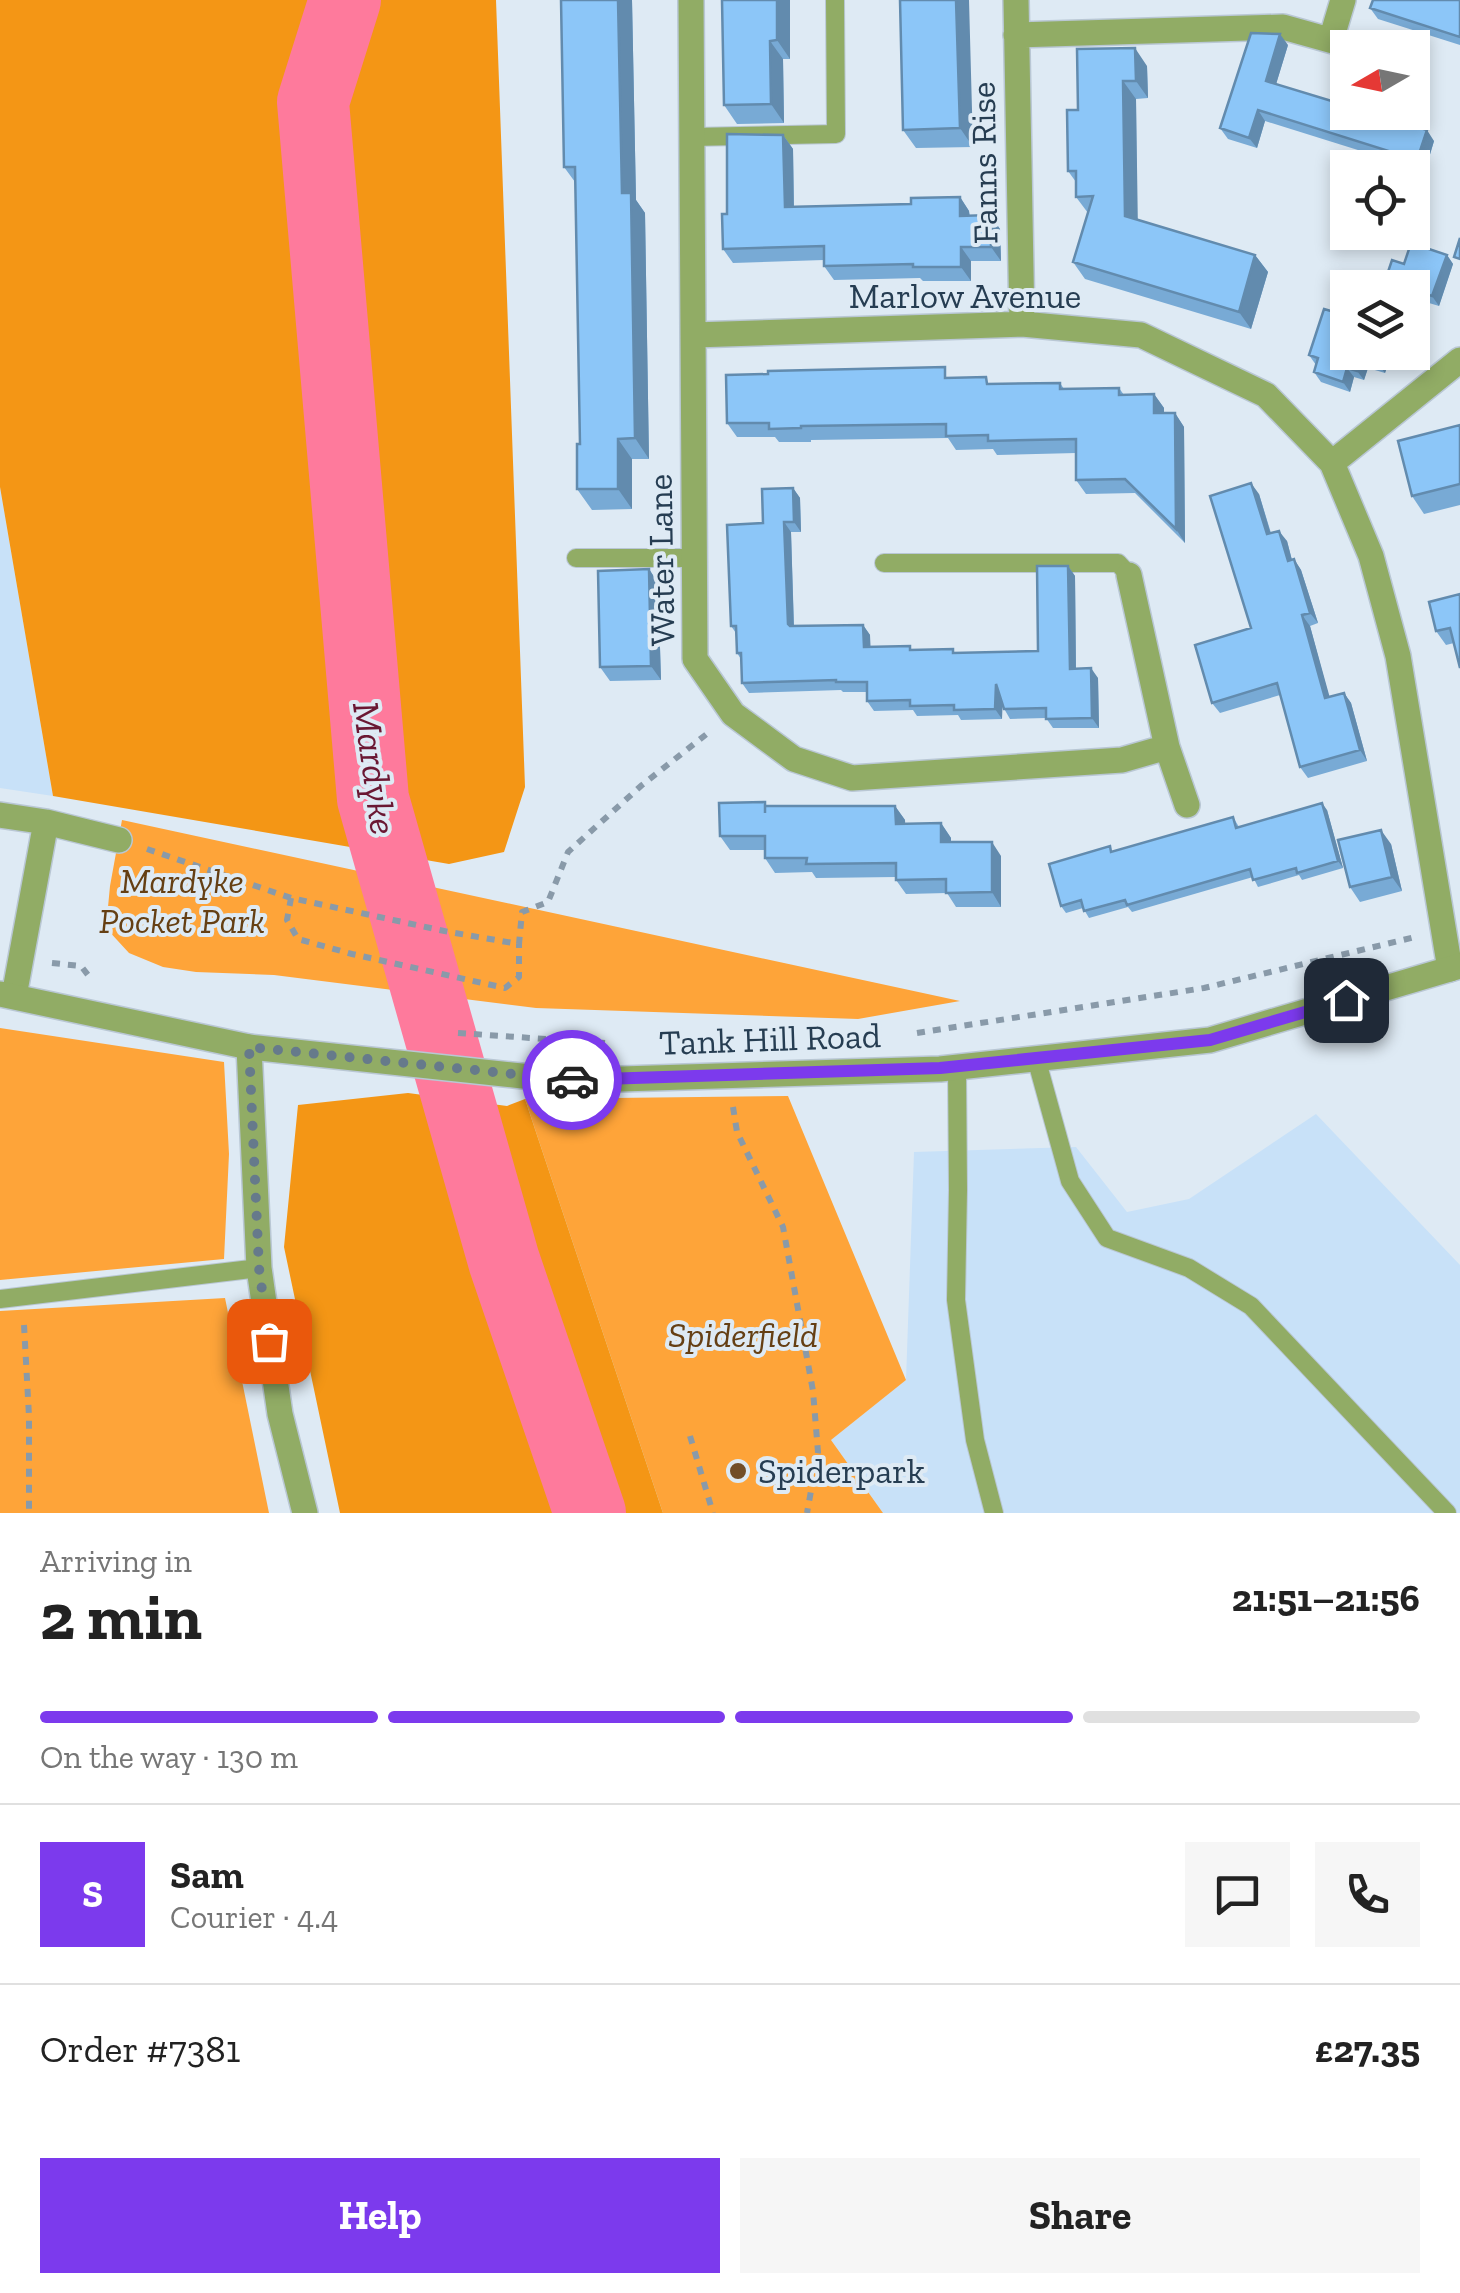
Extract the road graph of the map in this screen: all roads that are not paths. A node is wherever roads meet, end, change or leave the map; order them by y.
1 (691, 0) edge
2 (836, 0) edge
3 (1016, 0) edge
4 (1343, 0) edge
5 (1334, 30) edge
6 (1016, 35) junction
7 (1330, 40) edge
8 (692, 137) junction
9 (1022, 324) junction
10 (694, 335) junction
11 (1460, 360) edge
12 (1332, 463) junction
13 (576, 558) dead end
14 (696, 558) junction
15 (884, 563) dead end
16 (1129, 576) joint
17 (1167, 746) junction
18 (1187, 805) dead end
19 (0, 815) edge
20 (46, 822) junction
21 (120, 840) road end
22 (1455, 967) edge
23 (7, 995) edge
24 (249, 1047) junction
25 (1036, 1058) junction
26 (957, 1067) junction
27 (259, 1268) junction
28 (0, 1299) edge
29 (306, 1513) edge
30 (994, 1513) edge
31 (1447, 1513) edge

1 - 8 street, Water Lane
2 - 8 lane
3 - 6 street, Fanns Rise
4 - 5 street
6 - 7 street
6 - 9 street, Fanns Rise
8 - 10 street, Water Lane
9 - 10 street, Marlow Avenue
9 - 12 street, Marlow Avenue
10 - 14 street, Water Lane
11 - 12 street
12 - 22 street, Marlow Avenue
13 - 14 lane
14 - 17 street, Water Lane
15 - 16 lane
16 - 17 street
17 - 18 street
19 - 20 street
20 - 21 street
20 - 23 street, Tank Hill Road
22 - 25 street, Tank Hill Road
23 - 24 street, Tank Hill Road
24 - 26 street, Tank Hill Road
24 - 27 street
25 - 26 street, Tank Hill Road
25 - 31 lane
26 - 30 lane
27 - 28 lane
27 - 29 street

